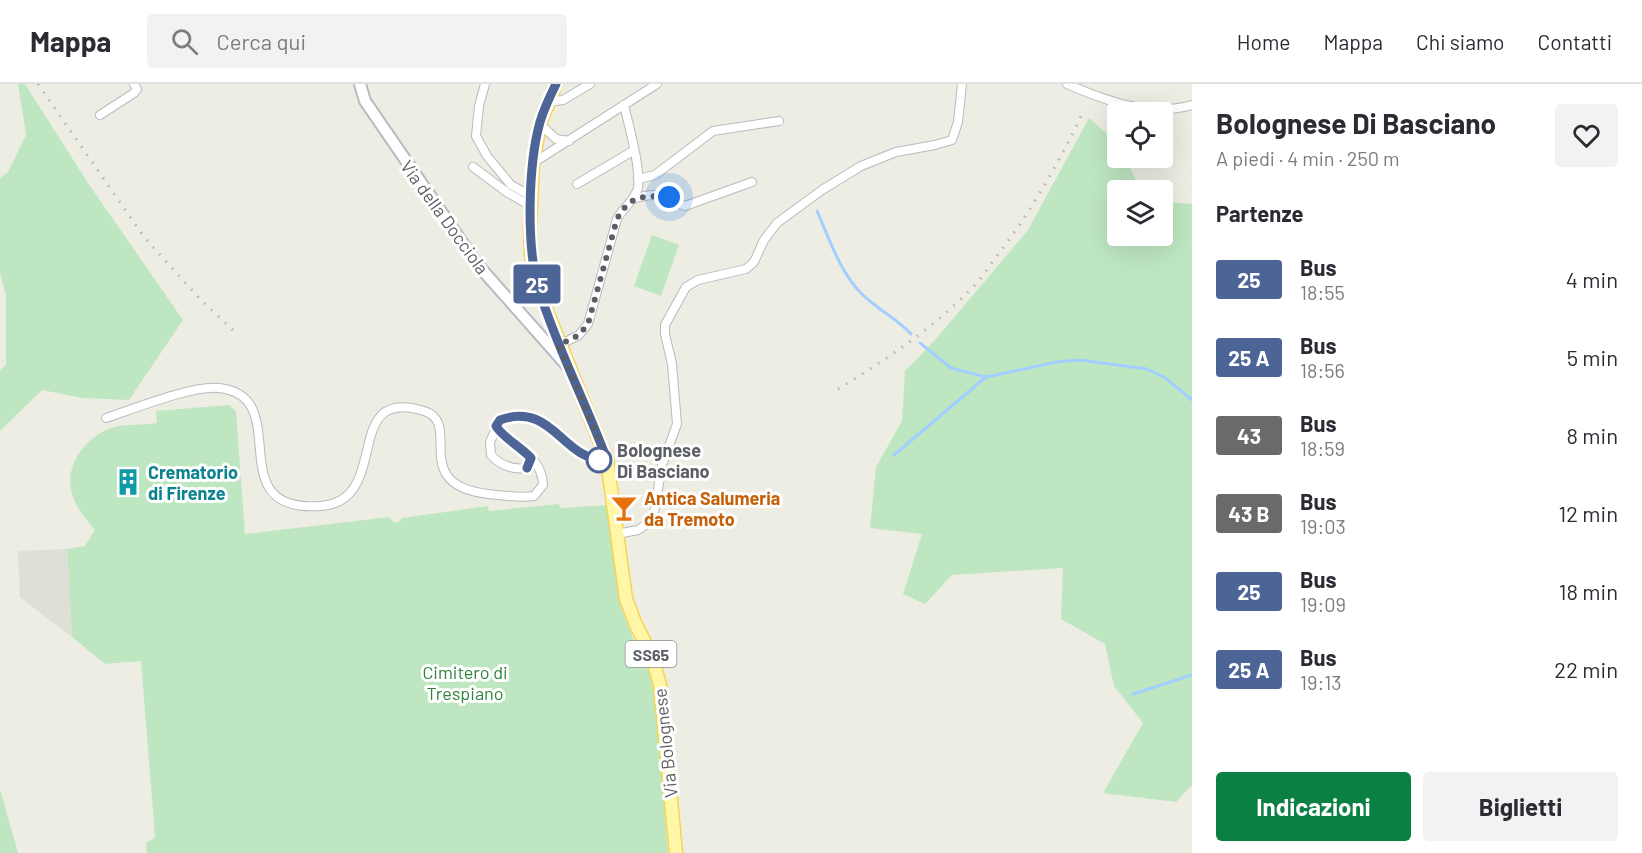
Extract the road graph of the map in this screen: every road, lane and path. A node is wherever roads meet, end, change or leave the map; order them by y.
1 (134, 84) edge
2 (360, 84) edge
3 (485, 84) edge
4 (556, 84) edge
5 (590, 84) edge
6 (657, 84) edge
7 (962, 84) edge
8 (1067, 84) edge
9 (548, 102) junction
10 (624, 105) junction
11 (1192, 105) edge
12 (100, 115) dead end
13 (779, 121) dead end
14 (540, 124) junction
15 (569, 141) junction
16 (633, 151) junction
17 (533, 164) junction
18 (473, 167) dead end
19 (638, 179) junction
20 (752, 182) dead end
21 (577, 184) dead end
22 (633, 200) junction
23 (531, 201) junction
24 (559, 345) junction
25 (569, 368) junction
26 (106, 418) dead end
27 (496, 426) junction
28 (531, 458) junction
29 (607, 460) junction
30 (617, 534) junction
31 (676, 853) edge

1 - 12 street
2 - 25 street, Via della Docciola
3 - 23 street
4 - 9 main road, Via Bolognese / SS65
5 - 9 street
6 - 10 street
7 - 30 street
8 - 11 street
9 - 14 main road, Via Bolognese / SS65
10 - 15 street
10 - 16 street
13 - 19 street
14 - 15 street
14 - 17 main road, Via Bolognese / SS65
15 - 17 street
16 - 19 street
16 - 21 street
17 - 23 main road, Via Bolognese / SS65
18 - 23 street
19 - 22 street
20 - 22 street
22 - 24 street
23 - 24 main road, Via Bolognese / SS65
24 - 25 main road, Via Bolognese / SS65
25 - 29 main road, Via Bolognese / SS65
26 - 28 street
27 - 28 street
27 - 28 street
27 - 29 street
29 - 30 main road, Via Bolognese / SS65
30 - 31 main road, Via Bolognese / SS65

